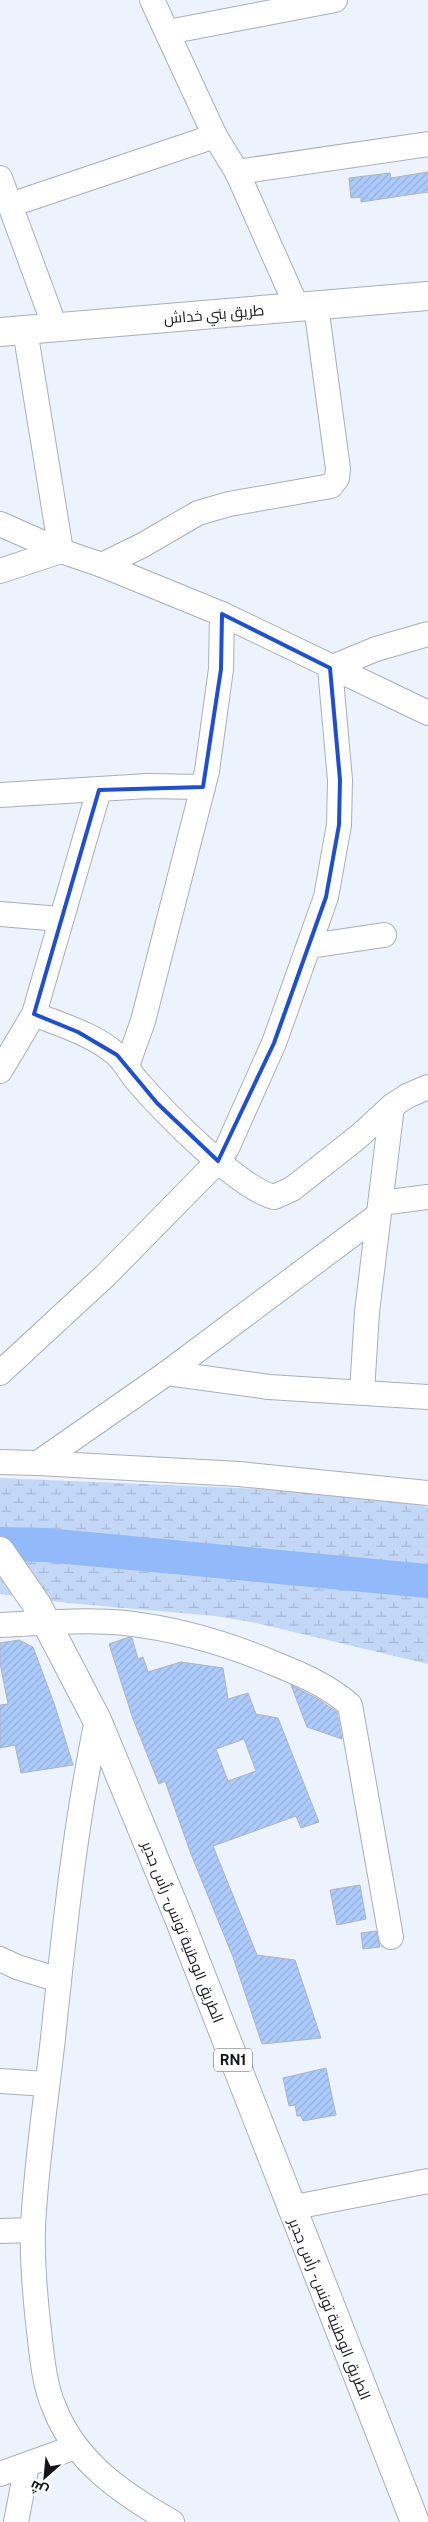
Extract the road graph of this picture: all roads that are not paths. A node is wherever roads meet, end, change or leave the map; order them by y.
1 (152, 0) edge
2 (335, 0) edge
3 (168, 32) junction
4 (215, 136) junction
5 (428, 144) edge
6 (237, 172) junction
7 (0, 178) edge
8 (10, 205) junction
9 (428, 296) edge
10 (307, 306) junction
11 (55, 327) junction
12 (13, 331) edge
13 (0, 524) edge
14 (61, 551) junction
15 (102, 564) junction
16 (0, 571) edge
17 (222, 614) junction
18 (428, 634) edge
19 (330, 668) junction
20 (428, 713) edge
21 (203, 787) junction
22 (99, 790) junction
23 (0, 795) edge
24 (0, 914) edge
25 (60, 920) junction
26 (384, 935) dead end
27 (310, 946) junction
28 (34, 1014) junction
29 (127, 1066) junction
30 (0, 1071) edge
31 (428, 1087) edge
32 (392, 1106) junction
33 (218, 1161) junction
34 (428, 1197) edge
35 (379, 1209) junction
36 (0, 1373) edge
37 (167, 1373) junction
38 (362, 1392) junction
39 (428, 1397) edge
40 (0, 1462) edge
41 (38, 1464) junction
42 (428, 1494) edge
43 (0, 1551) edge
44 (42, 1614) junction
45 (0, 1624) edge
46 (97, 1720) junction
47 (391, 1937) dead end
48 (0, 1959) edge
49 (59, 1980) junction
50 (0, 2081) edge
51 (46, 2084) junction
52 (428, 2180) edge
53 (290, 2208) junction
54 (33, 2230) junction
55 (0, 2231) edge
56 (75, 2446) junction
57 (27, 2465) junction
58 (0, 2474) edge
59 (417, 2512) edge
60 (16, 2522) edge
61 (172, 2522) edge

1 - 3 street
2 - 3 street
3 - 4 street
4 - 6 street
4 - 8 street
5 - 6 street
6 - 10 street
7 - 8 street
8 - 11 street
9 - 10 main road, طريق بني خداش
10 - 11 main road, طريق بني خداش
10 - 15 street
11 - 12 main road, طريق بني خداش
12 - 14 street
13 - 14 street
14 - 15 street
14 - 16 street
15 - 17 street
17 - 19 street
17 - 21 street
18 - 19 street
19 - 20 street
19 - 27 street
21 - 22 street
21 - 29 street
22 - 23 street
22 - 25 street
24 - 25 street
25 - 28 street
26 - 27 street
27 - 33 street
28 - 29 street
28 - 30 street
29 - 33 street
31 - 32 street
32 - 33 street
32 - 35 street
33 - 36 street
34 - 35 street
35 - 37 street
35 - 38 street
37 - 38 street
37 - 41 street
38 - 39 street
40 - 41 street
41 - 42 street
43 - 44 main road, الطريق الوطنية تونس - رأس جدير / RN1
44 - 45 street
44 - 46 main road, الطريق الوطنية تونس - رأس جدير / RN1
44 - 47 street
46 - 49 street
46 - 53 main road, الطريق الوطنية تونس - رأس جدير / RN1
48 - 49 street
49 - 51 street
50 - 51 street
51 - 54 street
52 - 53 street
53 - 59 main road, الطريق الوطنية تونس - رأس جدير / RN1
54 - 55 street
54 - 56 street
56 - 57 street
56 - 61 street
57 - 58 street
57 - 60 street

